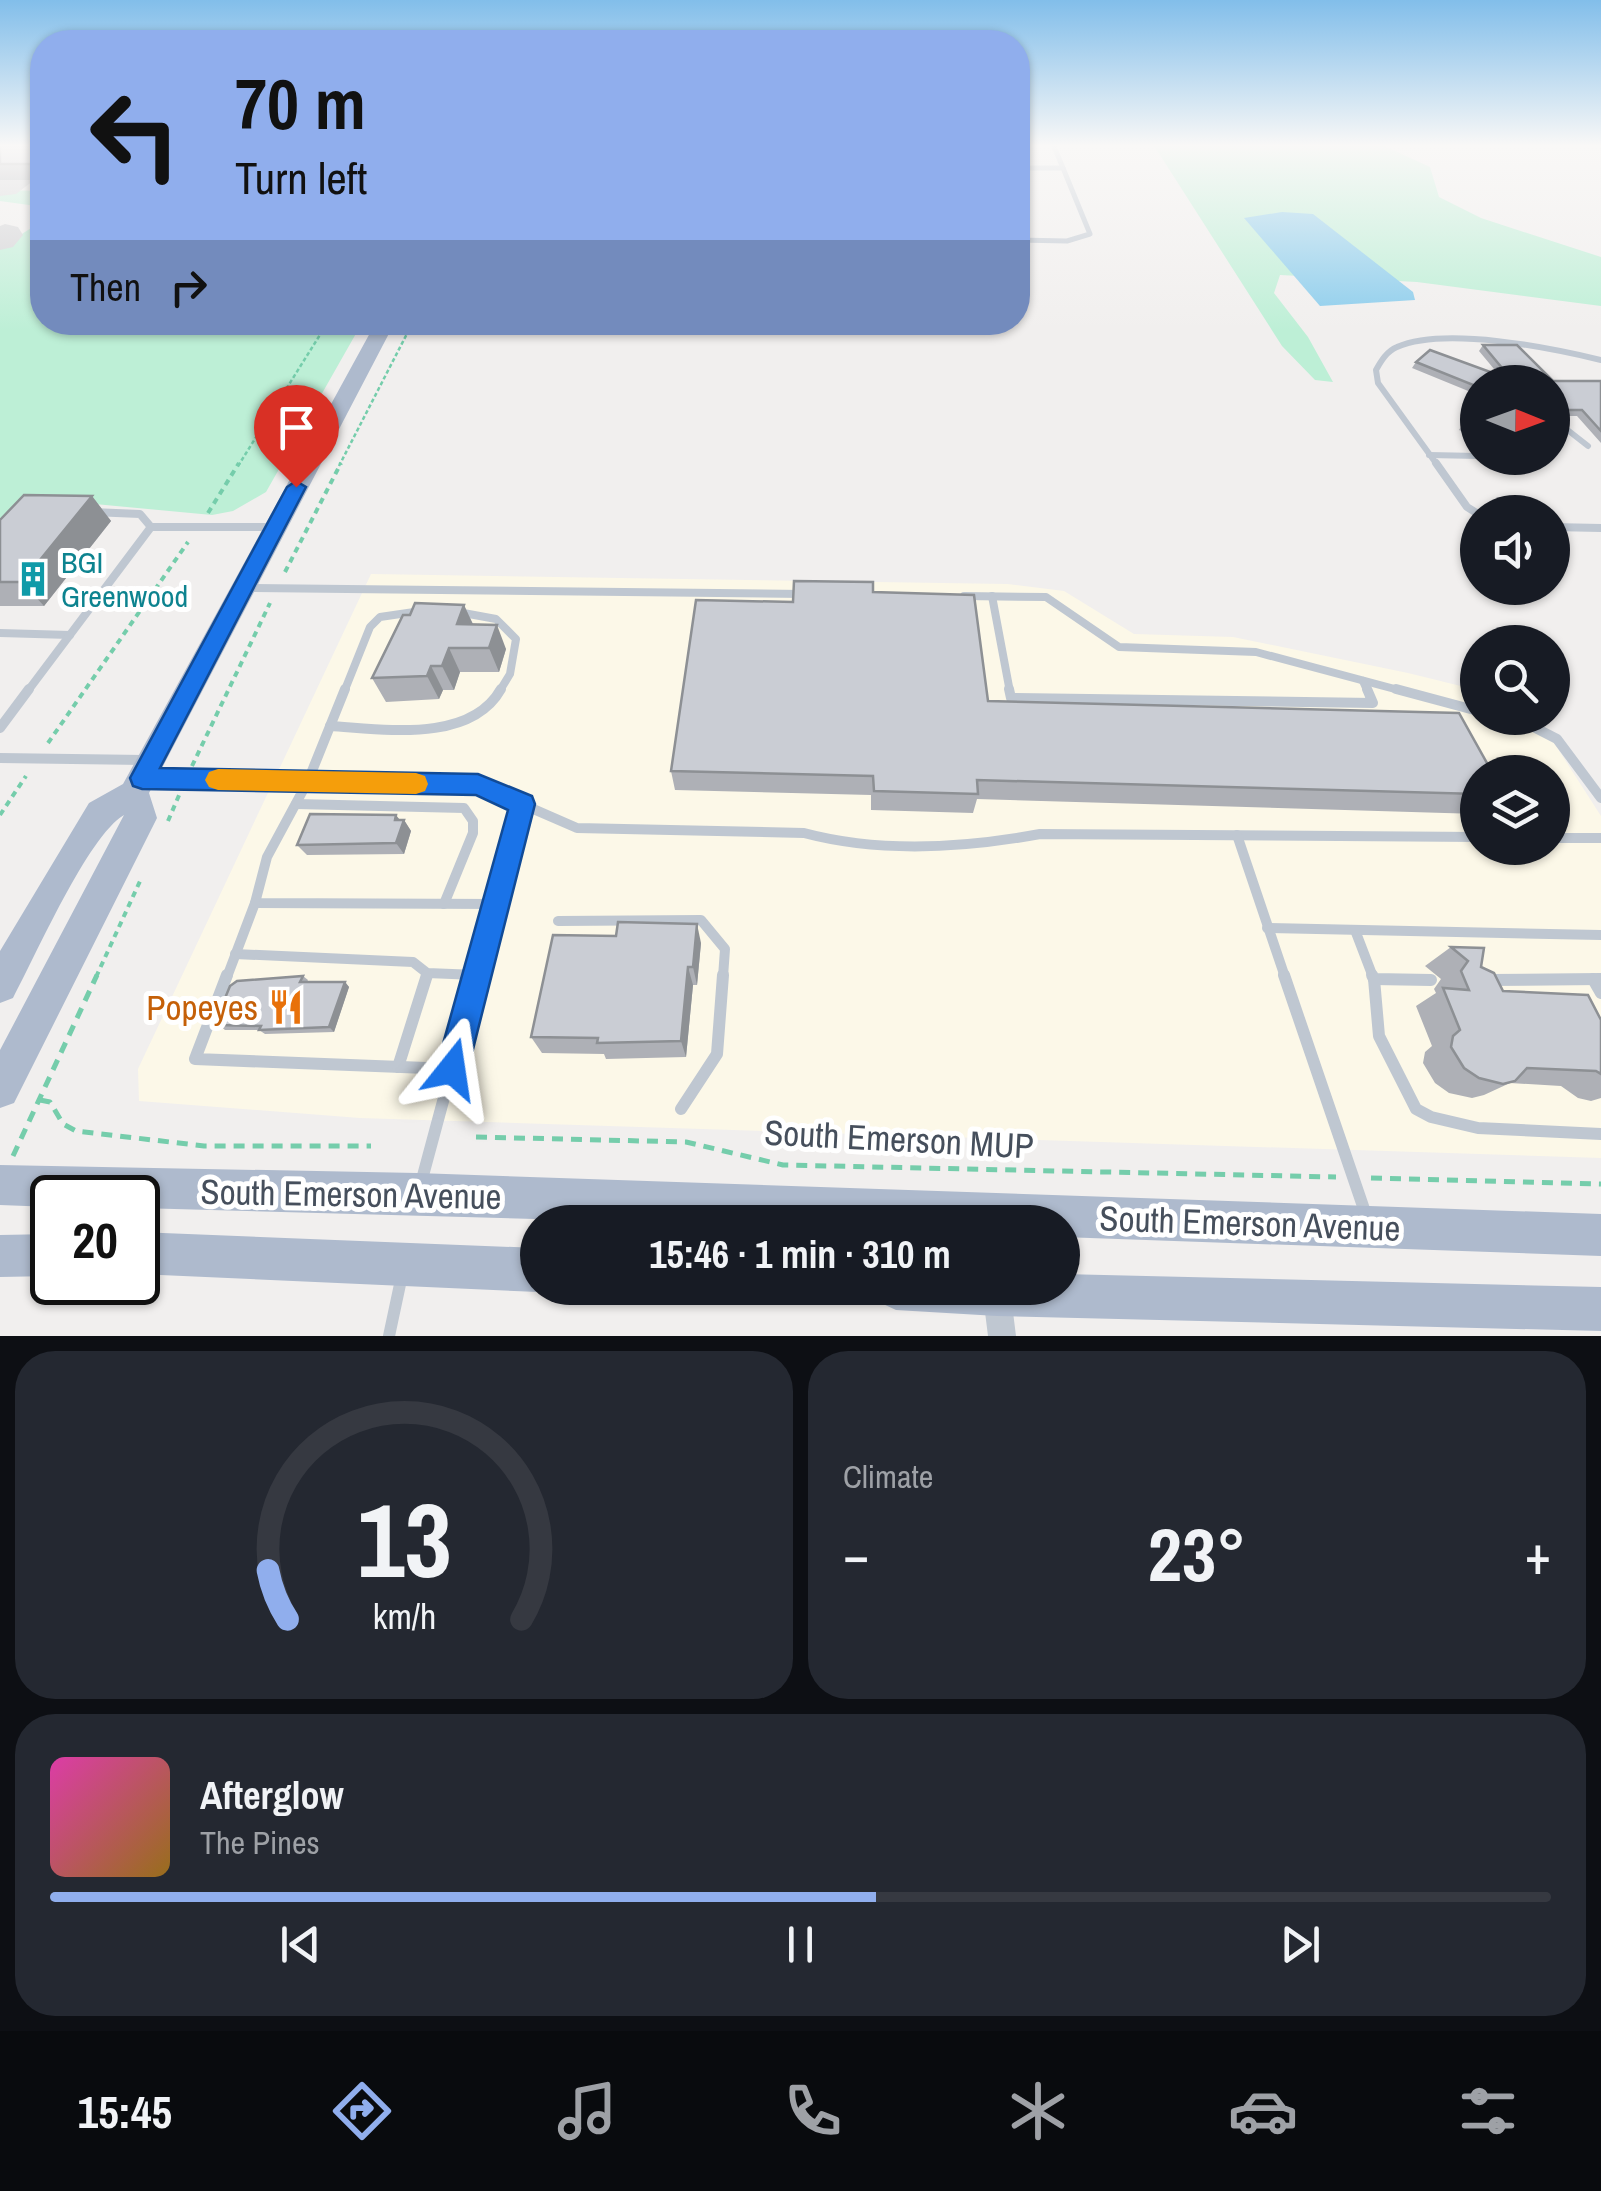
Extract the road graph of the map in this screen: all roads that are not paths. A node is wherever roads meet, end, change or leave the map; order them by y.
1 (1079, 206) edge
2 (1030, 240) edge
3 (379, 335) edge
4 (1601, 360) edge
5 (1570, 432) edge
6 (1588, 446) dead end
7 (1430, 455) junction
8 (1460, 456) edge
9 (1460, 496) edge
10 (83, 511) edge
11 (151, 527) junction
12 (275, 527) junction
13 (1570, 527) edge
14 (1601, 528) edge
15 (243, 588) junction
16 (463, 590) junction
17 (815, 594) edge
18 (952, 596) edge
19 (992, 596) junction
20 (455, 611) junction
21 (0, 633) edge
22 (70, 635) junction
23 (1363, 681) junction
24 (1460, 705) edge
25 (330, 726) junction
26 (0, 728) edge
27 (1548, 735) edge
28 (0, 758) edge
29 (143, 777) junction
30 (308, 782) junction
31 (1601, 798) edge
32 (296, 804) junction
33 (522, 804) junction
34 (1237, 835) junction
35 (1460, 837) edge
36 (1570, 838) edge
37 (1601, 838) edge
38 (255, 904) junction
39 (444, 904) junction
40 (496, 904) junction
41 (558, 921) dead end
42 (1267, 928) junction
43 (1355, 930) junction
44 (1601, 934) edge
45 (236, 954) junction
46 (427, 973) junction
47 (477, 974) junction
48 (1374, 979) junction
49 (1597, 979) edge
50 (1431, 980) dead end
51 (1480, 980) edge
52 (0, 985) edge
53 (1601, 993) edge
54 (398, 1067) junction
55 (452, 1069) junction
56 (0, 1089) edge
57 (681, 1109) dead end
58 (1601, 1134) edge
59 (4, 1176) edge
60 (418, 1194) junction
61 (679, 1205) edge
62 (1080, 1220) edge
63 (1370, 1227) junction
64 (1601, 1234) edge
65 (30, 1255) edge
66 (160, 1255) edge
67 (0, 1256) edge
68 (404, 1262) junction
69 (520, 1269) edge
70 (998, 1306) edge
71 (1601, 1308) edge
72 (388, 1336) edge

1 - 2 lane
3 - 12 main road
4 - 7 lane
5 - 6 lane
7 - 8 lane
7 - 9 lane
10 - 11 lane
11 - 12 lane
11 - 22 lane
12 - 15 main road
13 - 14 lane
15 - 16 lane
15 - 29 main road
16 - 17 lane
16 - 20 lane
18 - 19 lane
19 - 23 lane
19 - 23 lane
20 - 25 lane
20 - 25 lane
21 - 22 lane
22 - 26 lane
23 - 24 lane
25 - 30 lane
27 - 31 lane
28 - 29 lane
29 - 30 lane
29 - 52 main road
29 - 56 main road
30 - 32 lane
30 - 33 lane
32 - 38 lane
32 - 39 lane
33 - 34 lane
33 - 40 lane
34 - 35 lane
34 - 42 lane
36 - 37 lane
38 - 39 lane
38 - 45 lane
39 - 40 lane
40 - 47 lane
41 - 57 lane
42 - 43 lane
42 - 63 lane
43 - 44 lane
43 - 48 lane
45 - 46 lane
45 - 54 lane
46 - 47 lane
46 - 54 lane
47 - 55 lane
48 - 50 lane
48 - 58 lane
49 - 51 lane
49 - 53 lane
54 - 55 lane
55 - 60 lane
59 - 60 main road, South Emerson Avenue
60 - 61 main road, South Emerson Avenue
62 - 63 main road, South Emerson Avenue
63 - 64 main road, South Emerson Avenue
65 - 67 main road
66 - 68 main road, South Emerson Avenue
68 - 69 main road, South Emerson Avenue
68 - 72 lane
70 - 71 main road

